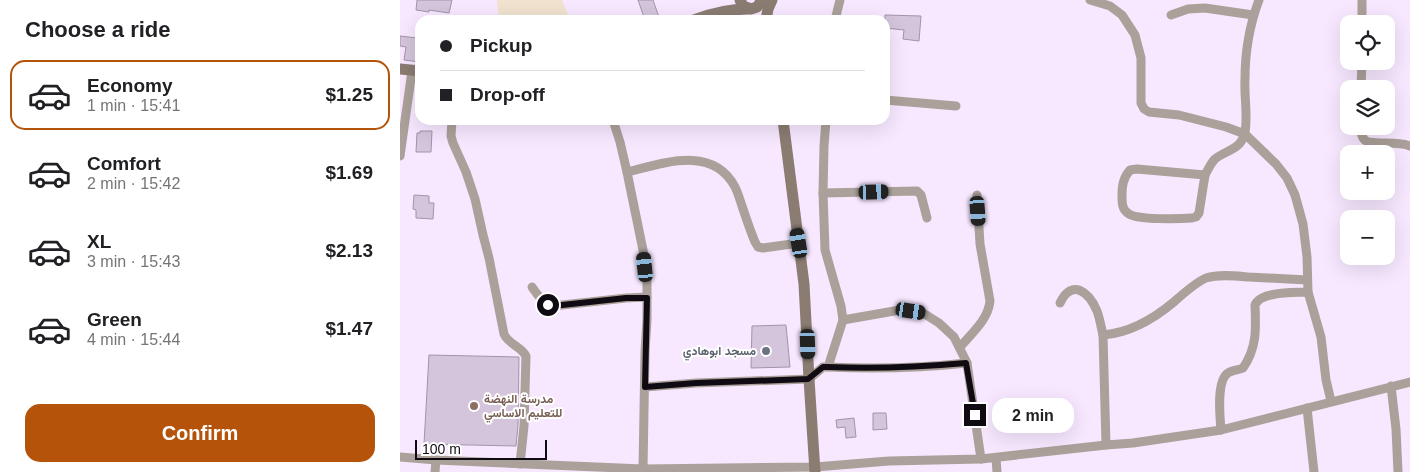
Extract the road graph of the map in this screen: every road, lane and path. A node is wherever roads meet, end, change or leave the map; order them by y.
1 (732, 0) edge
2 (740, 0) edge
3 (840, 0) edge
4 (1090, 0) edge
5 (1259, 0) edge
6 (1362, 0) edge
7 (765, 1) edge
8 (750, 9) junction
9 (706, 15) joint
10 (754, 15) edge
11 (765, 15) edge
12 (836, 15) edge
13 (1171, 15) dead end
14 (1253, 15) junction
15 (1362, 15) edge
16 (410, 70) edge
17 (890, 100) edge
18 (956, 106) dead end
19 (452, 125) edge
20 (615, 125) edge
21 (784, 125) edge
22 (826, 125) edge
23 (1244, 134) junction
24 (1362, 135) edge
25 (1410, 146) edge
26 (400, 156) edge
27 (627, 172) junction
28 (1205, 176) junction
29 (823, 193) junction
30 (977, 195) dead end
31 (927, 218) dead end
32 (799, 243) junction
33 (1307, 280) junction
34 (532, 287) dead end
35 (1308, 292) junction
36 (647, 298) junction
37 (1060, 303) dead end
38 (843, 320) junction
39 (1103, 334) junction
40 (960, 347) junction
41 (966, 363) junction
42 (828, 367) junction
43 (808, 379) junction
44 (1410, 382) edge
45 (1391, 386) junction
46 (645, 387) junction
47 (1331, 401) junction
48 (1307, 408) junction
49 (1221, 430) junction
50 (1106, 445) junction
51 (400, 457) edge
52 (996, 458) junction
53 (981, 459) junction
54 (436, 460) junction
55 (520, 464) junction
56 (586, 469) edge
57 (643, 469) junction
58 (815, 470) edge
59 (435, 472) edge
60 (996, 472) edge
61 (1314, 472) edge
62 (1398, 472) edge

1 - 9 street
2 - 8 street
3 - 12 street
4 - 23 street
5 - 14 street
6 - 15 street
7 - 8 street
7 - 11 street
8 - 9 street
8 - 10 street
13 - 14 street
14 - 23 street
16 - 26 street
17 - 18 street
19 - 55 street
20 - 27 street
21 - 32 street
22 - 29 street
23 - 28 street
23 - 33 street
24 - 25 street
27 - 32 street
27 - 36 street
28 - 28 street
29 - 31 street
29 - 38 street
30 - 40 street
32 - 43 street
33 - 35 street
33 - 39 street
34 - 36 street
35 - 47 street
35 - 49 street
36 - 46 street
37 - 39 street
38 - 40 street
38 - 42 street
39 - 50 street
40 - 41 street
41 - 42 street
41 - 53 street
42 - 43 street
43 - 46 street
43 - 58 street
44 - 45 street
45 - 47 street
45 - 62 street
46 - 57 street
47 - 48 street
48 - 49 street
48 - 61 street
49 - 50 street
50 - 52 street
51 - 54 street
52 - 53 street
52 - 60 street
53 - 58 street
54 - 55 street
54 - 59 street
55 - 56 street
56 - 57 street
57 - 58 street

